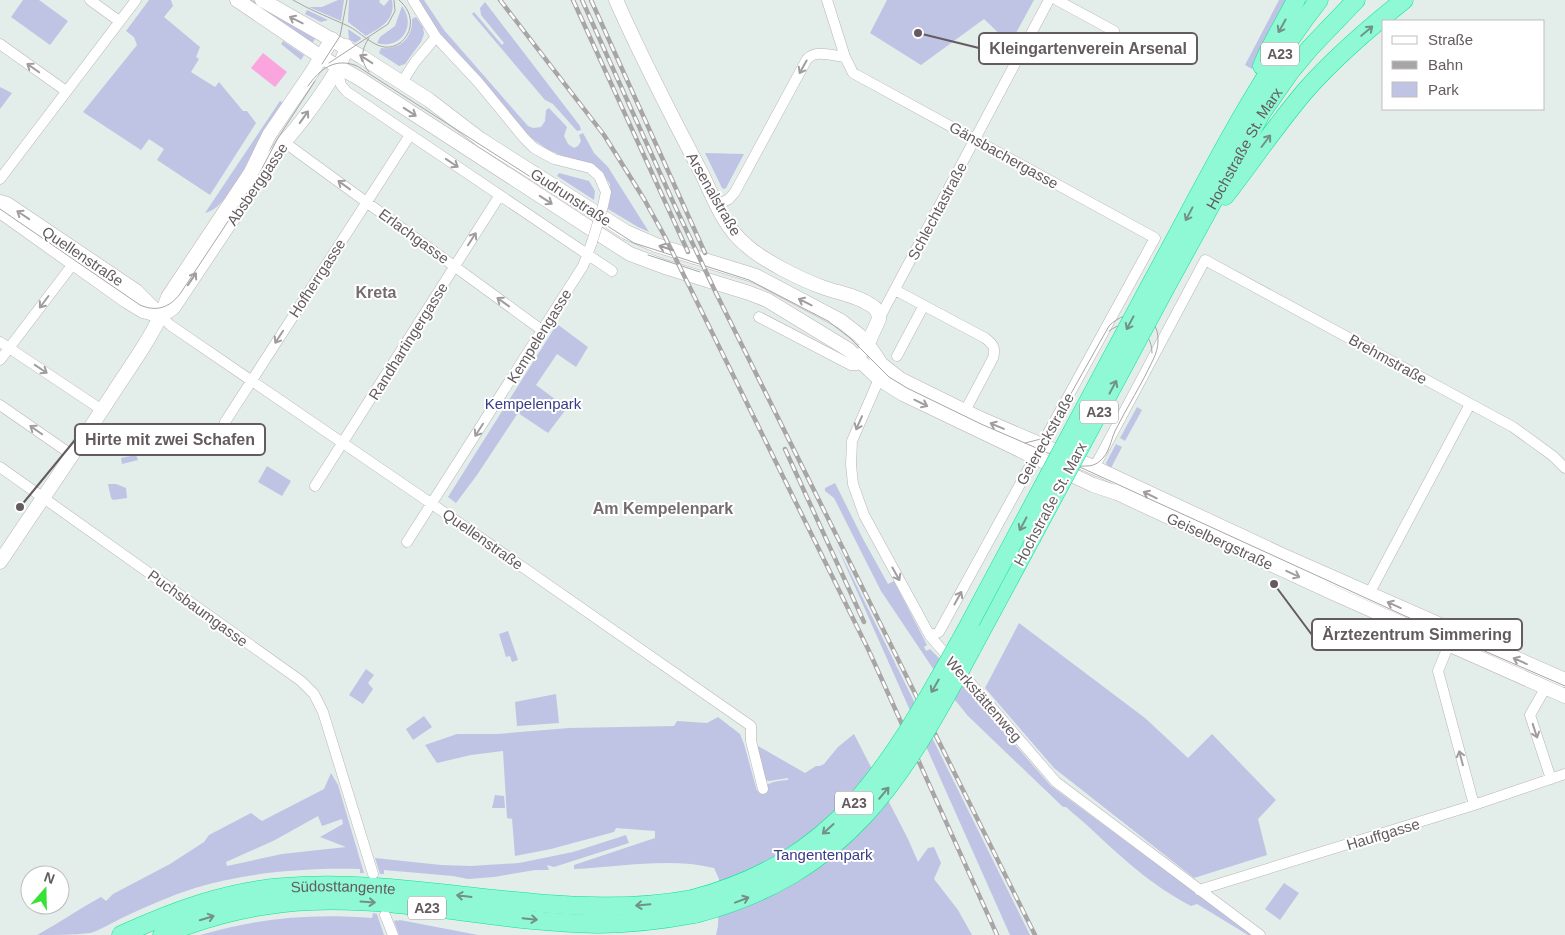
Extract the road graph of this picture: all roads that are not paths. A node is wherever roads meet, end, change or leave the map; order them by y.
1 (90, 0) edge
2 (136, 0) edge
3 (237, 0) edge
4 (262, 0) edge
5 (413, 0) edge
6 (616, 0) edge
7 (827, 0) edge
8 (1049, 0) edge
9 (1057, 0) edge
10 (1296, 0) edge
11 (1319, 0) edge
12 (1356, 0) edge
13 (1404, 0) edge
14 (119, 21) junction
15 (1114, 31) dead end
16 (436, 37) junction
17 (332, 38) junction
18 (0, 44) edge
19 (346, 46) junction
20 (320, 57) junction
21 (845, 57) junction
22 (337, 68) junction
23 (402, 82) junction
24 (66, 91) junction
25 (1245, 110) junction
26 (410, 135) junction
27 (975, 138) junction
28 (284, 142) junction
29 (0, 179) edge
30 (500, 195) junction
31 (366, 201) junction
32 (0, 202) edge
33 (717, 205) junction
34 (0, 211) edge
35 (1155, 238) joint
36 (1190, 242) junction
37 (588, 255) junction
38 (73, 264) junction
39 (455, 266) junction
40 (612, 271) dead end
41 (895, 290) junction
42 (924, 305) junction
43 (161, 316) junction
44 (759, 317) dead end
45 (879, 318) junction
46 (543, 331) junction
47 (0, 342) edge
48 (867, 343) junction
49 (9, 348) junction
50 (897, 356) dead end
51 (0, 360) edge
52 (861, 360) junction
53 (883, 375) junction
54 (251, 380) junction
55 (1470, 404) junction
56 (0, 405) edge
57 (102, 410) junction
58 (965, 411) junction
59 (225, 422) dead end
60 (343, 443) junction
61 (1042, 444) junction
62 (72, 455) junction
63 (1035, 458) junction
64 (0, 467) edge
65 (1094, 468) junction
66 (1565, 468) edge
67 (315, 486) dead end
68 (43, 498) junction
69 (432, 504) junction
70 (407, 542) dead end
71 (0, 562) edge
72 (1369, 594) junction
73 (930, 636) junction
74 (1452, 638) junction
75 (1565, 680) edge
76 (1546, 688) junction
77 (1565, 696) edge
78 (1565, 774) edge
79 (1551, 780) junction
80 (763, 789) dead end
81 (1474, 805) junction
82 (372, 874) dead end
83 (1199, 890) junction
84 (693, 906) junction
85 (385, 915) dead end
86 (121, 935) edge
87 (162, 935) edge
88 (393, 935) edge
89 (1260, 935) edge

1 - 14 street
2 - 14 street
3 - 20 main road, Gudrunstraße
17 -> 4 main road, Gudrunstraße
5 - 16 street
6 - 33 main road, Arsenalstraße
7 - 21 street
8 - 27 street, Schlechtastraße
9 - 15 street
10 -> 25 highway
11 - 25 highway, Hochstraße St. Marx / A23
12 - 36 highway, Hochstraße St. Marx / A23
36 -> 13 highway
14 - 24 street
16 - 23 street
16 - 37 street, Kempelengasse, bridge
17 - 19 main road, Gudrunstraße
17 - 20 main road, Absberggasse
24 -> 18 street
19 - 22 main road, Absberggasse
23 -> 19 main road, Gudrunstraße
20 - 22 main road, Gudrunstraße
20 - 43 main road, Absberggasse
21 - 27 street, Gänsbachergasse
21 -> 33 street
22 - 26 street
28 -> 22 main road, Absberggasse
22 -> 52 main road, Gudrunstraße
48 -> 23 main road, Gudrunstraße
24 - 29 street
25 -> 84 highway, Hochstraße St. Marx / A23, bridge
26 -> 30 street
26 - 31 street, Hofherrgasse
27 - 35 street, Gänsbachergasse
27 - 41 street, Schlechtastraße
31 -> 28 street, Erlachgasse
43 -> 28 main road, Absberggasse
30 - 37 street
39 -> 30 street, Randhartingergasse
31 - 39 street, Erlachgasse
31 -> 54 street, Hofherrgasse
43 -> 32 main road, Quellenstraße
33 - 45 main road, Arsenalstraße
34 - 38 main road, Quellenstraße
35 - 61 street, Geiereckstraße
84 -> 36 highway, Hochstraße St. Marx / A23, bridge
37 - 40 street
37 - 46 street, Kempelengasse
38 - 43 main road, Quellenstraße
38 -> 49 street
46 -> 39 street, Erlachgasse
39 - 60 street, Randhartingergasse
41 - 42 street
41 - 45 street, Schlechtastraße
42 - 50 street
42 - 58 street
43 - 54 street, Quellenstraße
43 - 57 main road, Absberggasse
44 - 52 street
45 - 48 main road
46 -> 69 street, Kempelengasse
47 - 49 street
48 - 52 main road
48 - 53 main road, Gudrunstraße
49 - 51 street
49 -> 57 street
52 - 53 main road, Gudrunstraße
53 - 58 main road, Geiselbergstraße
53 -> 63 main road, Geiselbergstraße
53 -> 73 street, Werkstättenweg
54 - 59 street, Hofherrgasse
54 - 60 street, Quellenstraße
55 - 65 street, Brehmstraße
55 - 66 street, Brehmstraße
55 - 72 street
62 -> 56 street
57 - 62 main road, Absberggasse
61 -> 58 main road, Geiselbergstraße
60 - 67 street, Randhartingergasse
60 - 69 street, Quellenstraße
61 - 63 street, Geiereckstraße
61 - 65 main road, Geiselbergstraße
62 - 68 main road, Absberggasse
73 -> 63 street, Geiereckstraße
63 -> 74 main road, Geiselbergstraße
64 - 68 street, Puchsbaumgasse
72 -> 65 main road, Geiselbergstraße
68 - 71 main road, Absberggasse
68 - 82 street, Puchsbaumgasse
69 - 70 street, Kempelengasse
69 - 80 street, Quellenstraße
74 -> 72 main road, Geiselbergstraße
73 - 83 street, Werkstättenweg
75 -> 74 main road, Geiselbergstraße
74 - 76 main road, Geiselbergstraße
81 -> 74 street
76 - 77 main road, Geiselbergstraße
76 -> 79 street
78 - 79 street, Hauffgasse
79 - 81 street, Hauffgasse
81 - 83 street, Hauffgasse
83 - 89 street, Werkstättenweg
84 -> 86 highway, Südosttangente / A23
87 -> 84 highway, Südosttangente / A23
85 - 88 street

